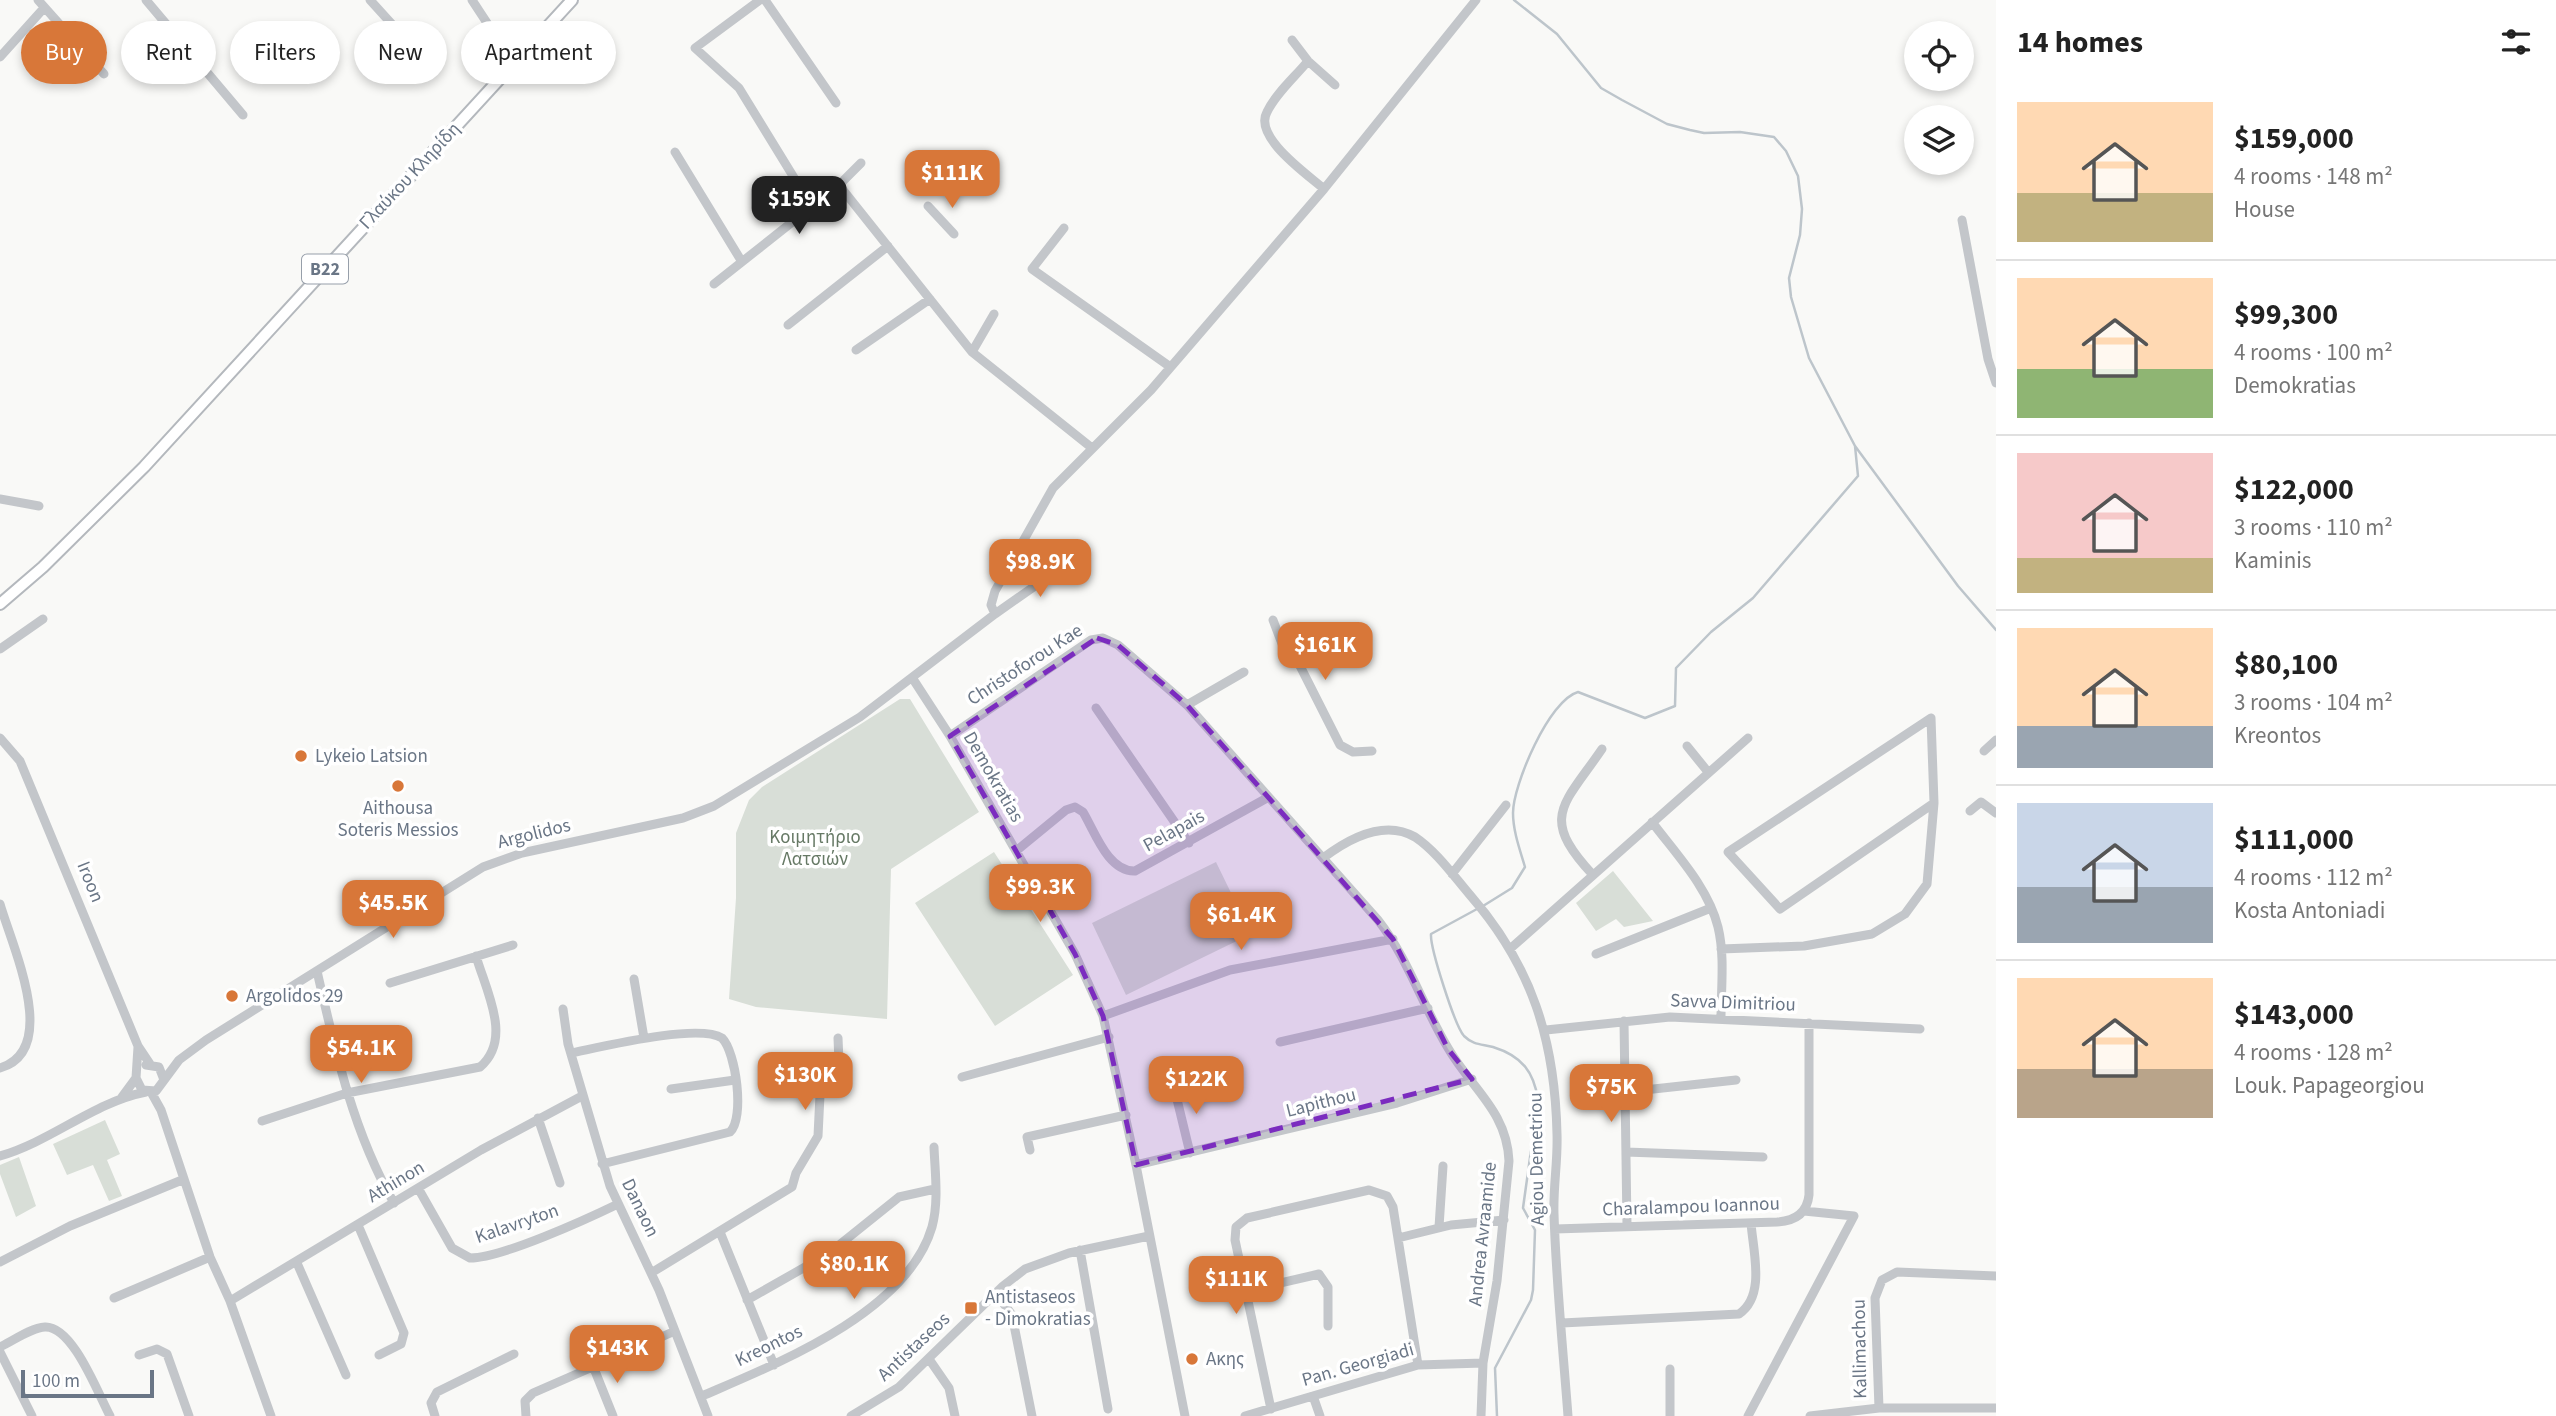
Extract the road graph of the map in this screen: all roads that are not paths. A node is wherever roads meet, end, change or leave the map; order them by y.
1 (146, 0) edge
2 (370, 0) edge
3 (472, 0) edge
4 (572, 0) edge
5 (760, 0) edge
6 (765, 0) edge
7 (1476, 0) edge
8 (41, 4) edge
9 (56, 21) edge
10 (389, 21) edge
11 (486, 21) edge
12 (1292, 40) dead end
13 (0, 57) edge
14 (1308, 61) junction
15 (1335, 85) dead end
16 (836, 103) dead end
17 (243, 115) dead end
18 (675, 152) dead end
19 (861, 163) dead end
20 (839, 186) junction
21 (1324, 189) junction
22 (928, 206) dead end
23 (812, 207) junction
24 (1962, 220) dead end
25 (1064, 228) dead end
26 (954, 234) dead end
27 (888, 246) junction
28 (742, 262) junction
29 (715, 284) dead end
30 (929, 299) junction
31 (994, 314) dead end
32 (788, 325) dead end
33 (856, 350) dead end
34 (972, 352) junction
35 (1170, 366) junction
36 (1996, 383) edge
37 (1092, 449) junction
38 (0, 499) edge
39 (39, 506) dead end
40 (74, 535) junction
41 (1072, 560) dead end
42 (0, 594) edge
43 (0, 604) edge
44 (995, 614) junction
45 (43, 619) dead end
46 (1273, 620) dead end
47 (0, 649) edge
48 (1244, 672) dead end
49 (913, 678) junction
50 (1186, 705) junction
51 (1096, 708) dead end
52 (950, 736) junction
53 (0, 738) edge
54 (1748, 738) dead end
55 (1996, 740) edge
56 (1687, 746) dead end
57 (1602, 749) dead end
58 (1372, 751) dead end
59 (1984, 751) dead end
60 (1709, 772) junction
61 (1266, 799) junction
62 (1934, 803) junction
63 (1506, 805) dead end
64 (1970, 811) dead end
65 (1996, 813) edge
66 (1652, 822) junction
67 (1189, 843) junction
68 (1016, 851) junction
69 (1322, 858) junction
70 (1452, 874) junction
71 (1593, 875) junction
72 (0, 904) edge
73 (1712, 908) junction
74 (1392, 939) junction
75 (513, 945) dead end
76 (1511, 948) junction
77 (1721, 949) junction
78 (1596, 954) dead end
79 (476, 956) junction
80 (317, 971) junction
81 (634, 979) dead end
82 (390, 983) dead end
83 (1428, 1008) junction
84 (563, 1009) dead end
85 (1103, 1016) junction
86 (1721, 1018) junction
87 (1623, 1021) junction
88 (1809, 1023) junction
89 (1920, 1029) dead end
90 (1546, 1030) junction
91 (1109, 1037) junction
92 (644, 1038) junction
93 (838, 1038) dead end
94 (1280, 1041) dead end
95 (138, 1046) junction
96 (571, 1053) junction
97 (179, 1060) junction
98 (155, 1066) junction
99 (0, 1068) edge
100 (137, 1074) junction
101 (962, 1077) dead end
102 (1472, 1079) junction
103 (735, 1080) junction
104 (1735, 1080) dead end
105 (1174, 1087) dead end
106 (155, 1088) junction
107 (671, 1088) dead end
108 (1626, 1092) junction
109 (347, 1093) junction
110 (582, 1096) junction
111 (122, 1097) junction
112 (1126, 1115) junction
113 (538, 1118) junction
114 (262, 1121) dead end
115 (934, 1147) dead end
116 (1030, 1150) dead end
117 (1626, 1152) junction
118 (1189, 1153) junction
119 (0, 1156) edge
120 (1763, 1157) dead end
121 (602, 1164) junction
122 (1136, 1165) junction
123 (1443, 1166) dead end
124 (182, 1180) junction
125 (560, 1183) dead end
126 (418, 1188) junction
127 (935, 1189) junction
128 (394, 1203) junction
129 (618, 1204) junction
130 (1804, 1211) junction
131 (1504, 1220) junction
132 (1751, 1223) junction
133 (358, 1225) junction
134 (1627, 1226) junction
135 (1439, 1227) junction
136 (1555, 1229) junction
137 (720, 1232) junction
138 (1149, 1236) junction
139 (1398, 1238) junction
140 (1080, 1250) junction
141 (210, 1256) junction
142 (0, 1262) edge
143 (297, 1263) junction
144 (651, 1273) junction
145 (1996, 1276) edge
146 (1246, 1290) junction
147 (996, 1293) junction
148 (114, 1298) dead end
149 (747, 1300) junction
150 (230, 1301) junction
151 (1562, 1323) junction
152 (1328, 1326) dead end
153 (675, 1331) junction
154 (0, 1350) edge
155 (514, 1354) dead end
156 (139, 1355) dead end
157 (379, 1355) dead end
158 (929, 1359) junction
159 (1483, 1363) junction
160 (774, 1365) junction
161 (1418, 1365) junction
162 (593, 1366) junction
163 (1670, 1369) dead end
164 (346, 1375) dead end
165 (702, 1396) junction
166 (1314, 1396) junction
167 (1879, 1408) junction
168 (1996, 1408) edge
169 (1108, 1409) dead end
170 (1271, 1409) junction
171 (1840, 1414) edge
172 (32, 1416) edge
173 (110, 1416) edge
174 (189, 1416) edge
175 (271, 1416) edge
176 (435, 1416) edge
177 (526, 1416) edge
178 (614, 1416) edge
179 (708, 1416) edge
180 (850, 1416) edge
181 (955, 1416) edge
182 (1032, 1416) edge
183 (1185, 1416) edge
184 (1245, 1416) edge
185 (1321, 1416) edge
186 (1481, 1416) edge
187 (1568, 1416) edge
188 (1670, 1416) edge
189 (1748, 1416) edge
190 (1810, 1416) edge

1 - 17 street
2 - 10 street
3 - 11 street
4 - 40 main road, Γλαύκου Κληρίδη / B22
5 - 23 street
6 - 16 street
7 - 21 street
8 - 9 street
8 - 13 street
12 - 14 street
14 - 15 street
14 - 21 street
18 - 28 street
19 - 20 street
20 - 23 street
20 - 27 street
21 - 35 street
22 - 26 street
23 - 28 street
24 - 36 street
25 - 35 street
27 - 30 street
27 - 32 street
28 - 29 street
30 - 33 street
30 - 34 street
31 - 34 street
34 - 37 street
35 - 37 street
37 - 44 street
38 - 39 street
40 - 42 main road, Γλαύκου Κληρίδη / B22
40 - 43 main road, Γλαύκου Κληρίδη / B22
41 - 44 street, Argolidos
44 - 49 street, Argolidos
45 - 47 street
46 - 58 street
48 - 50 street
49 - 52 street, Demokratias
49 - 80 street, Argolidos
50 - 52 street, Christoforou Kae
50 - 61 street, Christoforou Kae
51 - 67 street
52 - 68 street, Demokratias
53 - 95 street, Iroon
54 - 60 street
55 - 59 street
56 - 60 street
57 - 71 street
60 - 66 street
61 - 67 street, Pelapais
61 - 69 street, Andrea Avraamide
62 - 62 street
62 - 77 street
63 - 70 street
64 - 65 street
66 - 71 street
66 - 73 street
67 - 68 street, Pelapais
68 - 85 street, Demokratias
69 - 70 street, Agiou Demetriou
69 - 74 street, Andrea Avraamide
70 - 76 street, Agiou Demetriou
71 - 76 street
72 - 99 street
73 - 77 street
73 - 78 street
74 - 83 street, Andrea Avraamide
74 - 85 street
75 - 79 street
76 - 90 street, Agiou Demetriou
77 - 86 street
79 - 82 street
79 - 109 street
80 - 97 street, Argolidos
80 - 109 street
81 - 92 street
83 - 94 street
83 - 102 street, Andrea Avraamide
84 - 96 street, Danaon
85 - 91 street, Demokratias
86 - 87 street, Savva Dimitriou
86 - 88 street, Savva Dimitriou
87 - 90 street, Savva Dimitriou
87 - 108 street
88 - 89 street, Savva Dimitriou
88 - 130 street, Charalampou Ioannou
90 - 136 street, Agiou Demetriou
91 - 101 street
91 - 112 street, Demokratias
92 - 96 street
92 - 103 street
93 - 137 street
95 - 98 street, Iroon
95 - 100 street, Iroon
96 - 110 street, Danaon
97 - 98 street, Argolidos
97 - 106 street, Argolidos
98 - 100 street, Argolidos
98 - 106 street, Iroon
100 - 106 street
100 - 111 street
102 - 118 street, Lapithou
102 - 131 street, Andrea Avraamide
103 - 107 street
103 - 121 street
104 - 108 street
105 - 118 street
106 - 111 street
106 - 124 street
108 - 117 street
109 - 114 street
109 - 128 street
110 - 113 street, Athinon
110 - 121 street, Danaon
111 - 119 street
112 - 116 street
112 - 122 street, Demokratias
113 - 125 street
113 - 126 street, Athinon
115 - 127 street, Kreontos
117 - 120 street
117 - 134 street
118 - 122 street, Lapithou
121 - 129 street, Danaon
122 - 138 street, Demokratias
123 - 135 street
124 - 141 street
124 - 142 street
126 - 128 street, Athinon
126 - 129 street, Kalavryton
127 - 149 street
127 - 160 street, Kreontos
128 - 133 street, Athinon
129 - 144 street, Danaon
130 - 132 street, Charalampou Ioannou
130 - 189 street
131 - 135 street
131 - 159 street, Andrea Avraamide
132 - 134 street, Charalampou Ioannou
132 - 151 street
133 - 143 street, Athinon
133 - 157 street
134 - 136 street, Charalampou Ioannou
135 - 139 street
136 - 151 street, Agiou Demetriou
137 - 144 street
137 - 149 street
138 - 140 street, Antistaseos
138 - 183 street, Demokratias
139 - 146 street
139 - 161 street
140 - 147 street, Antistaseos
140 - 169 street
141 - 148 street
141 - 150 street
143 - 150 street, Athinon
143 - 164 street
144 - 153 street, Danaon
145 - 167 street, Kallimachou
146 - 152 street
146 - 170 street
147 - 158 street, Antistaseos
147 - 182 street
149 - 160 street
150 - 175 street
151 - 187 street, Agiou Demetriou
153 - 162 street
153 - 165 street, Danaon
154 - 172 street
154 - 173 street
155 - 176 street
156 - 174 street
158 - 180 street, Antistaseos
158 - 181 street
159 - 161 street, Pan. Georgiadi
159 - 186 street, Andrea Avraamide
160 - 165 street, Kreontos
161 - 166 street, Pan. Georgiadi
162 - 177 street
162 - 178 street
163 - 188 street
165 - 179 street, Danaon
166 - 170 street, Pan. Georgiadi
166 - 185 street
167 - 168 street
167 - 171 street
170 - 184 street, Pan. Georgiadi
171 - 190 street

